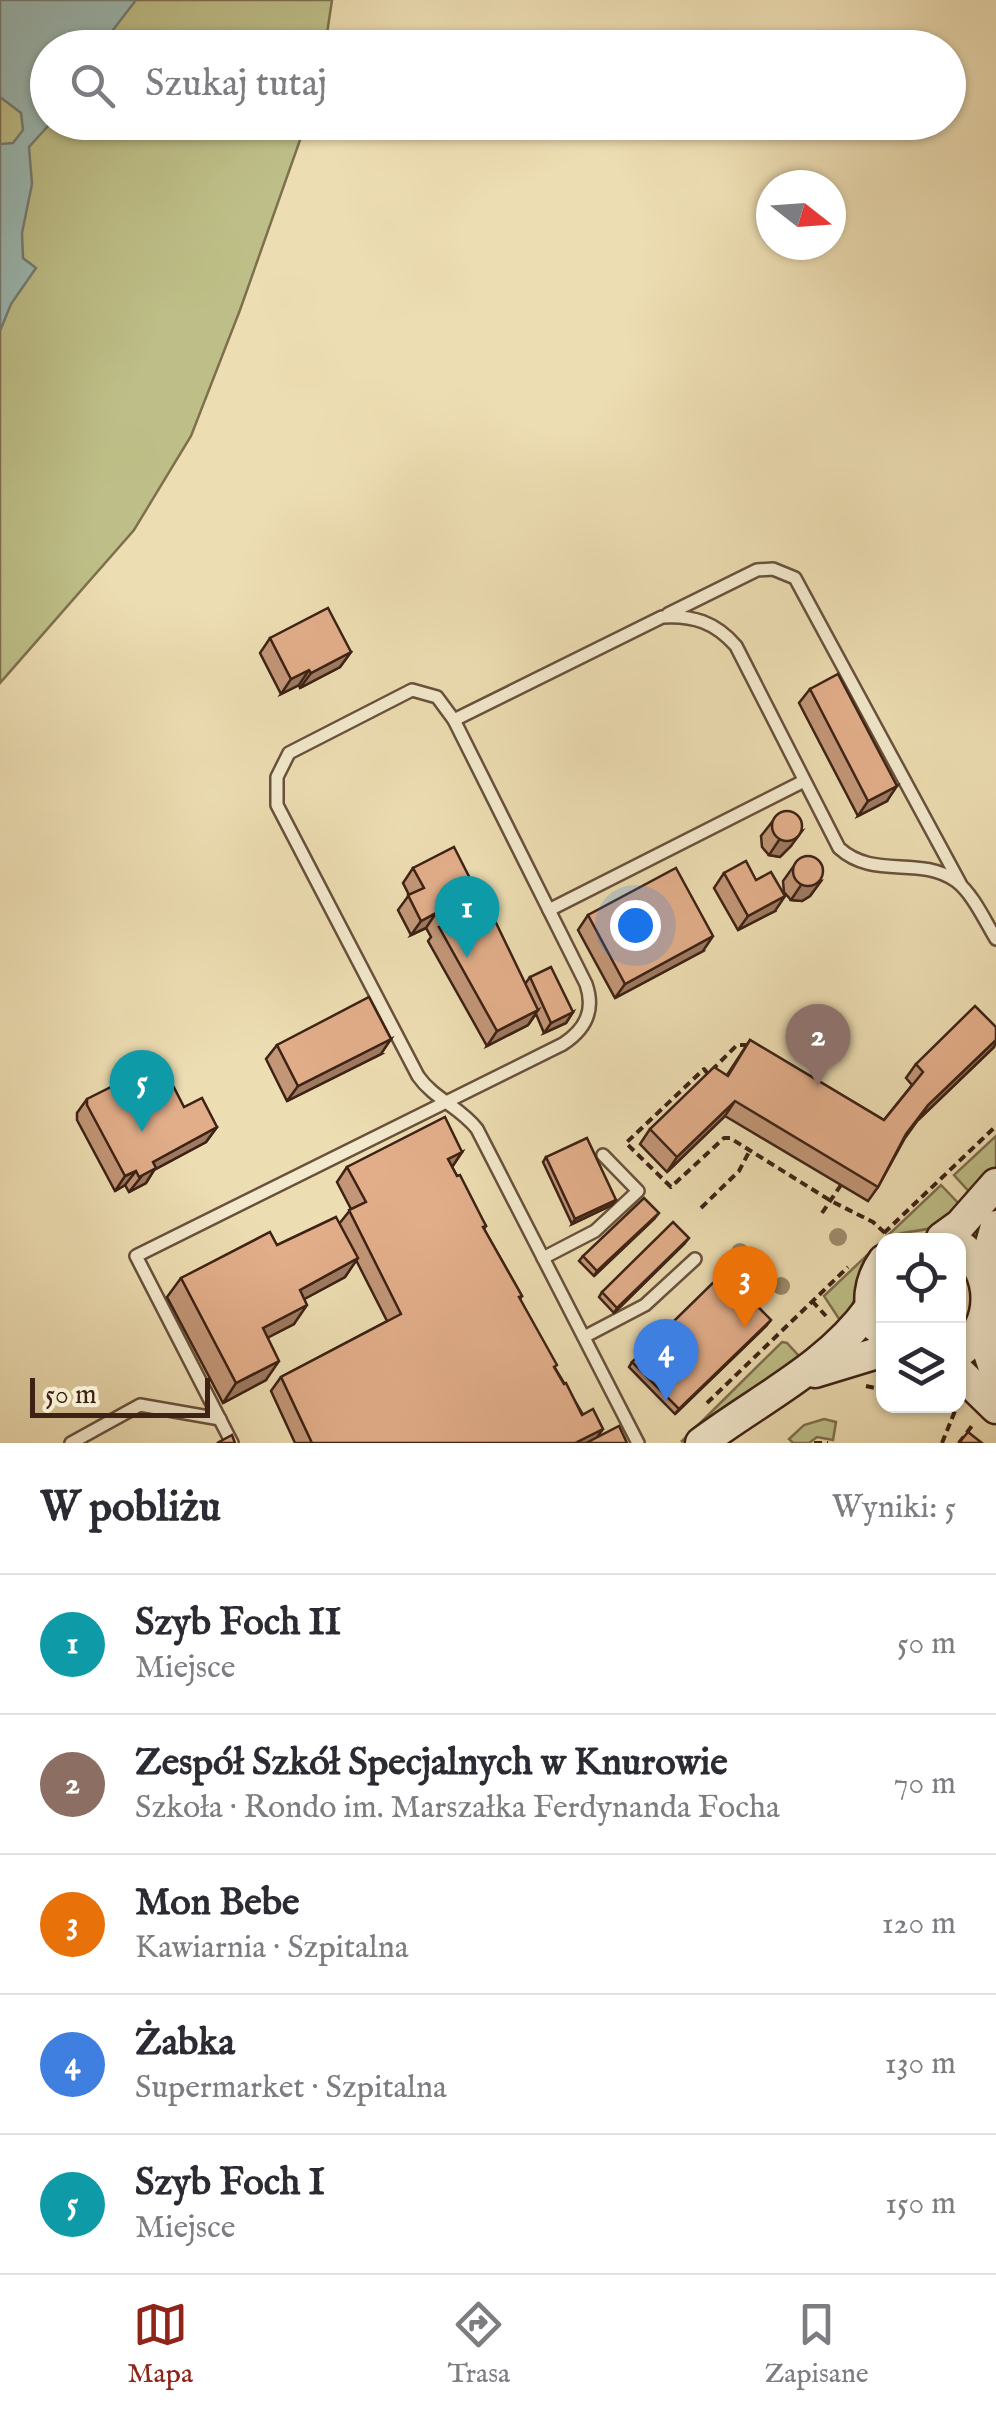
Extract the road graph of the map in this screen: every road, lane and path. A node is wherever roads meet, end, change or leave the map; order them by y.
1 (662, 617) junction
2 (454, 720) junction
3 (804, 780) junction
4 (962, 886) junction
5 (549, 910) junction
6 (996, 939) edge
7 (748, 1045) edge
8 (444, 1103) junction
9 (996, 1126) edge
10 (703, 1137) edge
11 (713, 1148) junction
12 (750, 1150) junction
13 (603, 1155) dead end
14 (996, 1184) edge
15 (841, 1186) edge
16 (832, 1201) junction
17 (701, 1208) dead end
18 (822, 1213) dead end
19 (996, 1226) edge
20 (895, 1233) edge
21 (922, 1233) edge
22 (940, 1233) edge
23 (966, 1251) edge
24 (543, 1258) junction
25 (695, 1258) dead end
26 (848, 1267) dead end
27 (984, 1268) junction
28 (876, 1279) edge
29 (870, 1308) junction
30 (988, 1322) junction
31 (877, 1323) edge
32 (584, 1337) junction
33 (966, 1348) edge
34 (876, 1354) edge
35 (996, 1374) edge
36 (798, 1378) junction
37 (966, 1382) edge
38 (708, 1403) dead end
39 (954, 1413) edge
40 (987, 1413) edge
41 (220, 1419) junction
42 (70, 1443) edge
43 (232, 1443) edge
44 (638, 1443) edge
45 (702, 1443) edge
46 (814, 1443) edge
47 (828, 1443) edge
48 (942, 1443) edge
49 (959, 1443) edge

1 - 2 lane
1 - 3 lane
1 - 4 lane
2 - 5 lane
2 - 8 lane
3 - 4 lane
3 - 5 lane
4 - 6 lane
5 - 8 lane
7 - 11 path
8 - 24 lane
8 - 41 lane
9 - 21 path
10 - 11 path
11 - 12 path
12 - 16 path
12 - 17 path
13 - 24 lane
14 - 22 street
15 - 16 path
16 - 18 path
16 - 20 path
19 - 27 street
23 - 27 street
24 - 32 lane
25 - 32 lane
26 - 38 path
27 - 30 street
28 - 29 street
29 - 31 street
29 - 36 street
30 - 33 street
30 - 35 street
32 - 44 lane
34 - 36 street
36 - 45 street
37 - 40 street
39 - 48 path
40 - 49 path
41 - 42 lane
41 - 43 lane
46 - 47 path

